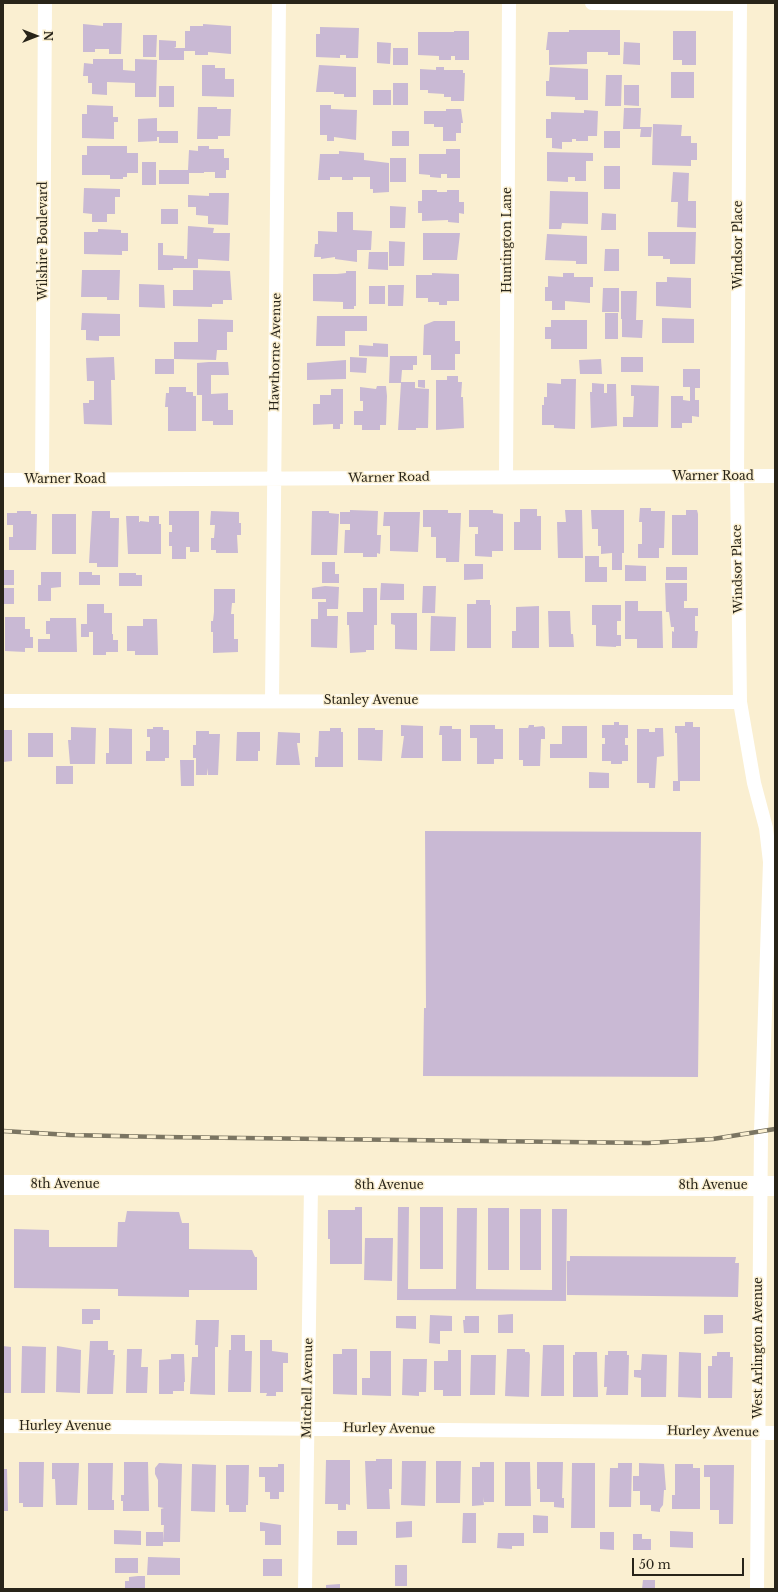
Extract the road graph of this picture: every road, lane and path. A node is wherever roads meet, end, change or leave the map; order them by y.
1 (46, 3) edge
2 (279, 3) edge
3 (509, 3) edge
4 (592, 3) edge
5 (740, 4) edge
6 (775, 476) edge
7 (506, 477) junction
8 (737, 477) junction
9 (3, 480) edge
10 (42, 480) junction
11 (274, 480) junction
12 (3, 700) edge
13 (272, 701) junction
14 (740, 702) junction
15 (761, 1132) joint
16 (3, 1185) edge
17 (311, 1186) junction
18 (768, 1186) edge
19 (3, 1426) edge
20 (307, 1428) junction
21 (759, 1433) junction
22 (775, 1433) edge
23 (305, 1589) edge
24 (757, 1589) edge

1 - 10 street, Wilshire Boulevard
2 - 11 street, Hawthorne Avenue
3 - 7 street, Huntington Lane
4 - 5 street
5 - 8 street, Windsor Place
6 - 8 street, Warner Road
7 - 8 street, Warner Road
7 - 11 street, Warner Road
8 - 14 street, Windsor Place
9 - 10 street, Warner Road
10 - 11 street, Warner Road
11 - 13 street, Hawthorne Avenue
12 - 13 street, Stanley Avenue
13 - 14 street, Stanley Avenue
14 - 15 street, Windsor Place
15 - 18 street, West Arlington Avenue
16 - 17 main road, 8th Avenue
17 - 18 main road, 8th Avenue
17 - 20 street, Mitchell Avenue
18 - 21 street, West Arlington Avenue
19 - 20 street, Hurley Avenue
20 - 21 street, Hurley Avenue
20 - 23 street, Mitchell Avenue
21 - 22 street, Hurley Avenue
21 - 24 street, West Arlington Avenue

